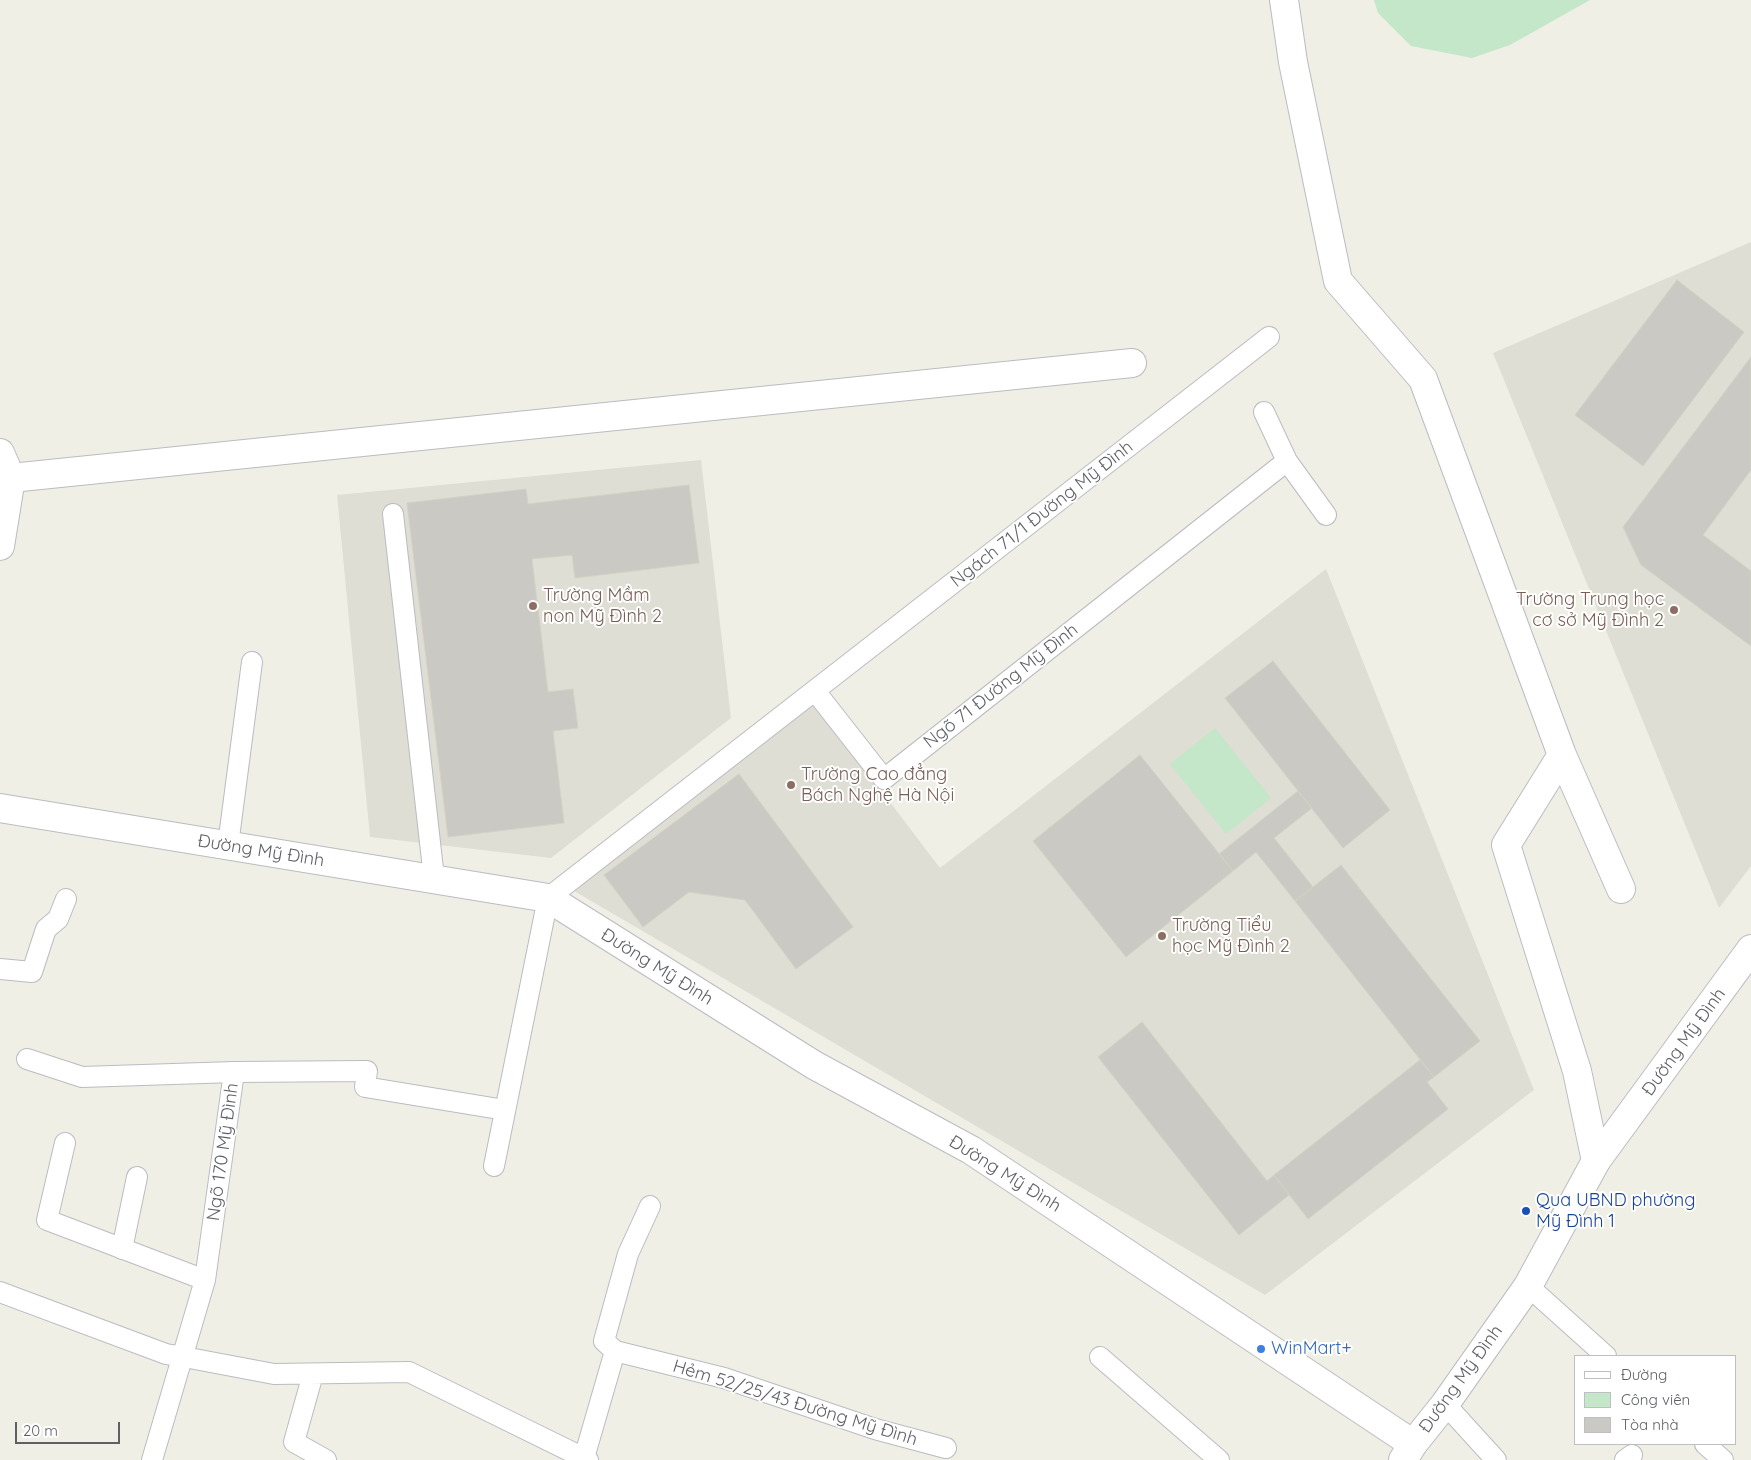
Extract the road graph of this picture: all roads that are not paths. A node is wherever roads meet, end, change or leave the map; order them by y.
1 (1284, 0) edge
2 (1269, 337) dead end
3 (1132, 363) dead end
4 (1264, 412) dead end
5 (0, 453) edge
6 (1287, 461) junction
7 (5, 481) edge
8 (393, 514) dead end
9 (1326, 515) dead end
10 (0, 546) edge
11 (252, 662) dead end
12 (815, 691) junction
13 (1562, 755) junction
14 (0, 808) edge
15 (228, 846) junction
16 (434, 878) junction
17 (1621, 889) dead end
18 (66, 898) dead end
19 (548, 898) junction
20 (1751, 949) edge
21 (0, 969) edge
22 (27, 1059) dead end
23 (234, 1072) junction
24 (505, 1110) junction
25 (65, 1143) dead end
26 (1596, 1161) junction
27 (494, 1166) dead end
28 (136, 1176) dead end
29 (650, 1206) dead end
30 (122, 1249) junction
31 (205, 1280) junction
32 (1528, 1286) junction
33 (0, 1292) edge
34 (615, 1351) junction
35 (1605, 1355) edge
36 (1100, 1357) dead end
37 (184, 1358) junction
38 (313, 1374) junction
39 (1445, 1404) junction
40 (1706, 1445) edge
41 (946, 1448) dead end
42 (1408, 1452) edge
43 (586, 1459) edge
44 (152, 1460) edge
45 (326, 1460) edge
46 (1219, 1460) edge
47 (1496, 1460) edge
48 (1723, 1460) edge

1 - 13 street
2 - 12 lane, Ngách 71/1 Đường Mỹ Đình
3 - 7 street
4 - 6 lane
5 - 7 street
6 - 9 lane
6 - 12 lane, Ngõ 71 Đường Mỹ Đình
7 - 10 street
8 - 16 lane
11 - 15 lane
12 - 19 lane
13 - 17 street
13 - 26 street
14 - 15 street, Đường Mỹ Đình
15 - 16 street, Đường Mỹ Đình
16 - 19 street, Đường Mỹ Đình
18 - 21 lane
19 - 24 lane
19 - 42 street, Đường Mỹ Đình
20 - 26 street, Đường Mỹ Đình
22 - 23 lane
23 - 24 lane, Ngõ 170 Mỹ Đình
23 - 31 lane, Ngõ 170 Mỹ Đình
24 - 27 lane
25 - 30 lane
26 - 32 street, Đường Mỹ Đình
28 - 30 lane
29 - 34 lane
30 - 31 lane
31 - 37 lane, Ngõ 170 Mỹ Đình
32 - 35 lane
32 - 39 street, Đường Mỹ Đình
33 - 37 lane
34 - 41 lane, Hẻm 52/25/43 Đường Mỹ Đình
34 - 43 lane
36 - 46 lane
37 - 38 lane
37 - 44 lane, Ngõ 170 Mỹ Đình
38 - 43 lane
38 - 45 lane
39 - 42 street, Đường Mỹ Đình
39 - 47 lane
40 - 48 lane

